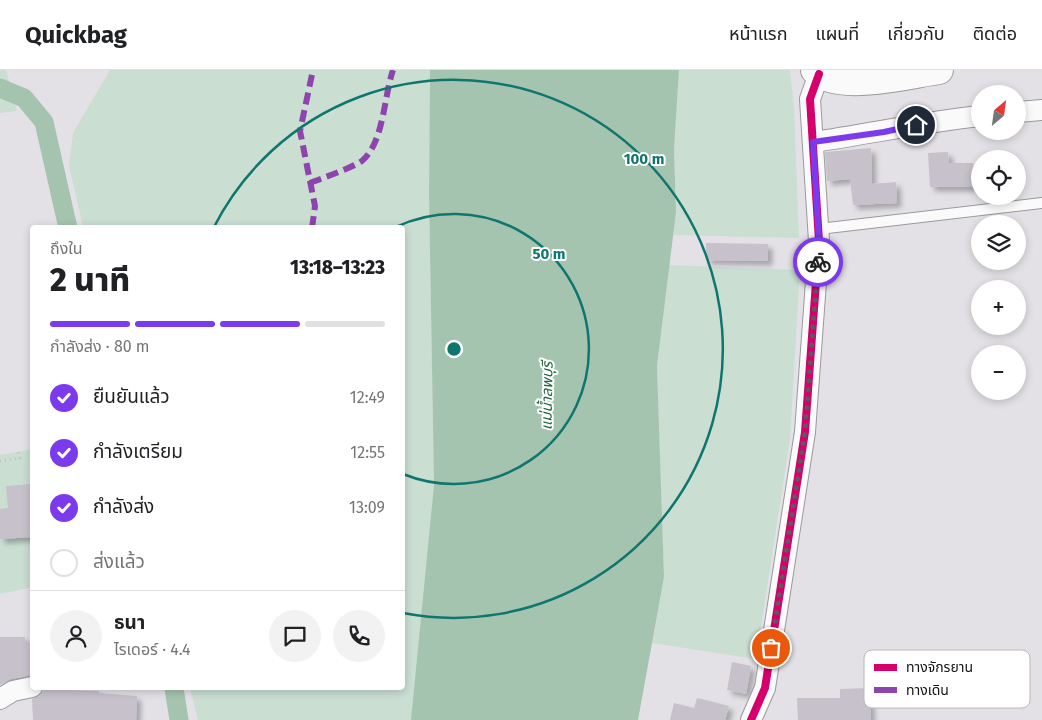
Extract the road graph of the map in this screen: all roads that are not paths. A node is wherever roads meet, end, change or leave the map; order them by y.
1 (939, 70) edge
2 (817, 72) edge
3 (1042, 110) edge
4 (1026, 111) edge
5 (971, 117) edge
6 (813, 142) junction
7 (1042, 203) edge
8 (819, 229) junction
9 (30, 688) edge
10 (0, 700) edge
11 (751, 720) edge

1 - 2 street
2 - 6 street
3 - 4 street
5 - 6 street
6 - 8 street
7 - 8 lane
8 - 11 street
9 - 10 street

